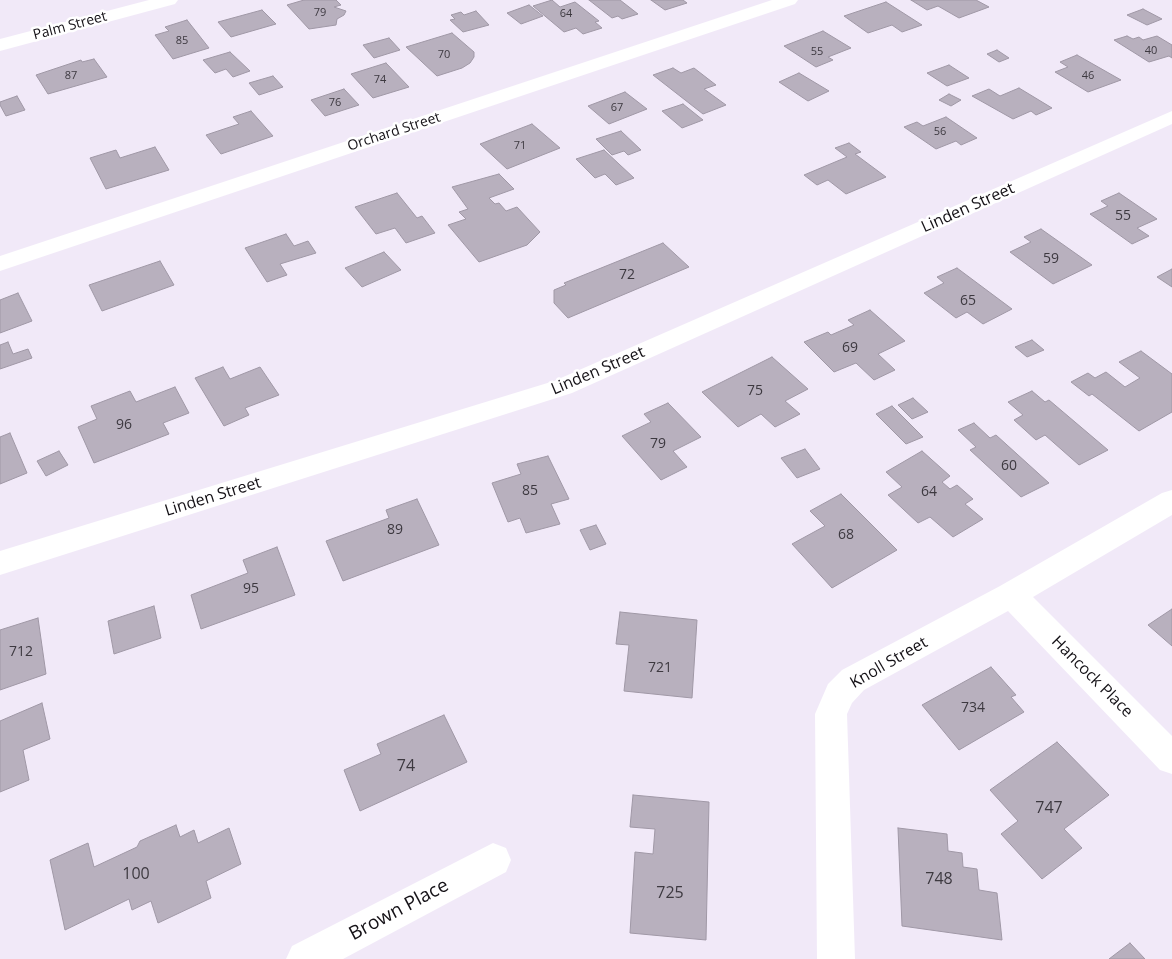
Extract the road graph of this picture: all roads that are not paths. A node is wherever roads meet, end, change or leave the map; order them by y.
1 (169, 0) edge
2 (789, 0) edge
3 (0, 45) edge
4 (1172, 117) edge
5 (0, 264) edge
6 (1172, 501) edge
7 (0, 564) edge
8 (1011, 595) junction
9 (1172, 759) edge
10 (493, 860) dead end
11 (305, 959) edge
12 (836, 959) edge

1 - 3 street, Palm Street
2 - 5 street, Orchard Street
4 - 7 street, Linden Street
6 - 8 street, Knoll Street
8 - 9 street, Hancock Place
8 - 12 street, Knoll Street
10 - 11 street, Brown Place

